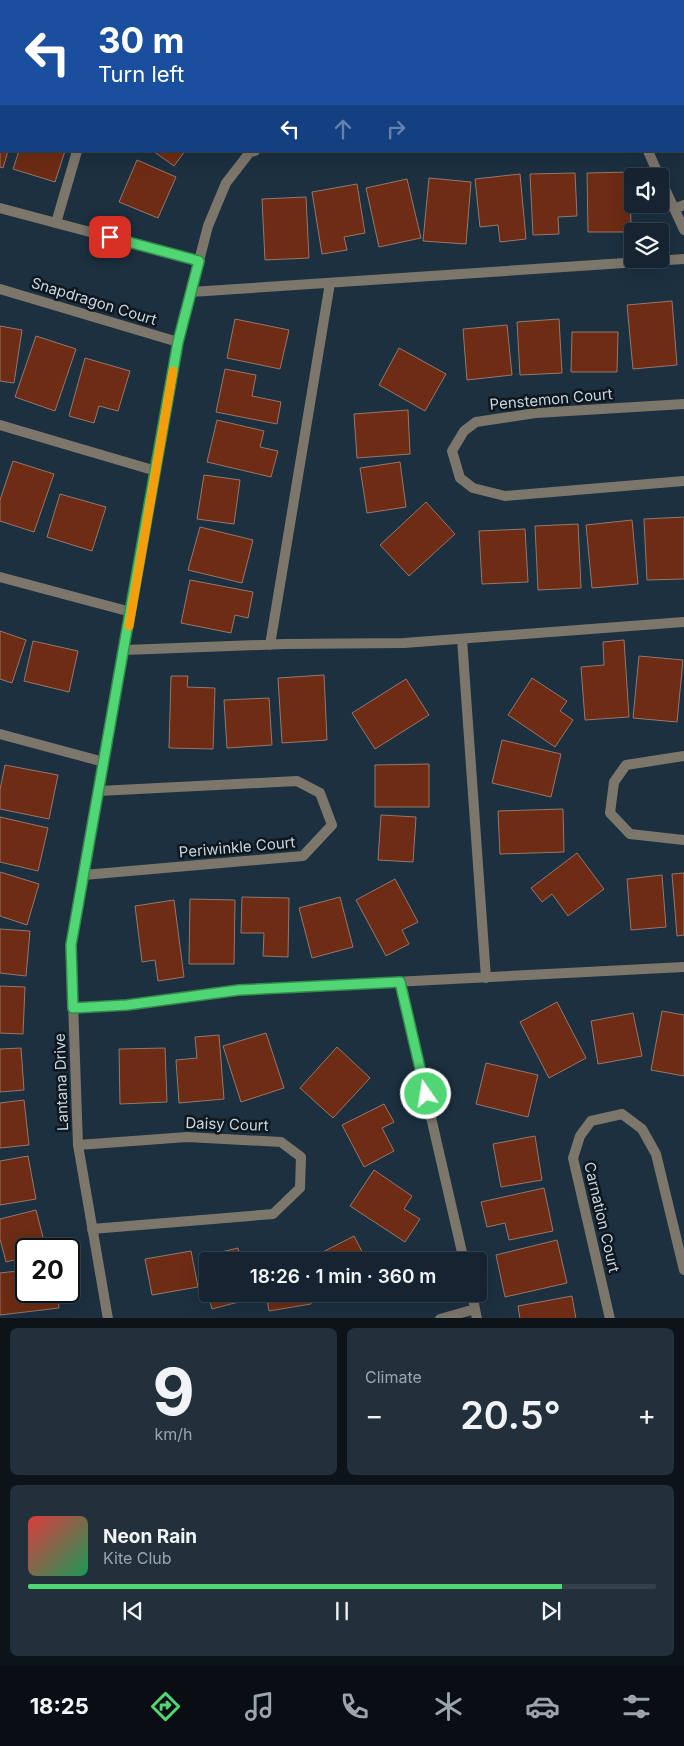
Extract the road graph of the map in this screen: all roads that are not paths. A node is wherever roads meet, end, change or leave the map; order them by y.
1 (34, 0) edge
2 (40, 0) edge
3 (78, 152) edge
4 (250, 152) edge
5 (648, 152) edge
6 (656, 168) edge
7 (669, 191) edge
8 (679, 207) edge
9 (0, 208) edge
10 (56, 223) junction
11 (684, 230) edge
12 (684, 259) edge
13 (199, 261) junction
14 (330, 283) junction
15 (0, 288) edge
16 (191, 292) junction
17 (178, 342) junction
18 (684, 404) edge
19 (0, 425) edge
20 (156, 471) junction
21 (684, 482) edge
22 (0, 577) edge
23 (131, 612) junction
24 (684, 622) edge
25 (462, 639) junction
26 (270, 644) junction
27 (125, 650) junction
28 (0, 734) edge
29 (684, 756) edge
30 (104, 762) junction
31 (99, 791) junction
32 (684, 840) edge
33 (84, 876) junction
34 (684, 967) edge
35 (486, 978) junction
36 (400, 982) junction
37 (73, 1008) junction
38 (78, 1145) junction
39 (92, 1229) junction
40 (462, 1252) edge
41 (684, 1270) edge
42 (476, 1314) edge
43 (108, 1318) edge
44 (440, 1318) edge
45 (610, 1318) edge

1 - 2 street
3 - 10 street
4 - 13 street, Lantana Drive
5 - 6 street
7 - 8 street
8 - 11 street
9 - 10 street
10 - 13 street
12 - 14 street
13 - 16 street, Lantana Drive
14 - 16 street
14 - 26 street
15 - 17 street, Snapdragon Court
16 - 17 street, Lantana Drive
17 - 20 street, Lantana Drive
18 - 21 street, Penstemon Court
19 - 20 street
20 - 23 street, Lantana Drive
22 - 23 street
23 - 27 street, Lantana Drive
24 - 25 street
25 - 26 street
25 - 35 street
26 - 27 street
27 - 30 street, Lantana Drive
28 - 30 street
29 - 32 street
30 - 31 street, Lantana Drive
31 - 33 street, Lantana Drive
31 - 33 street, Periwinkle Court
33 - 37 street, Lantana Drive
34 - 35 street
35 - 36 street
36 - 37 street
36 - 40 street
37 - 38 street, Lantana Drive
38 - 39 street, Lantana Drive
38 - 39 street, Daisy Court
39 - 43 street, Lantana Drive
41 - 45 street, Carnation Court
42 - 44 street

